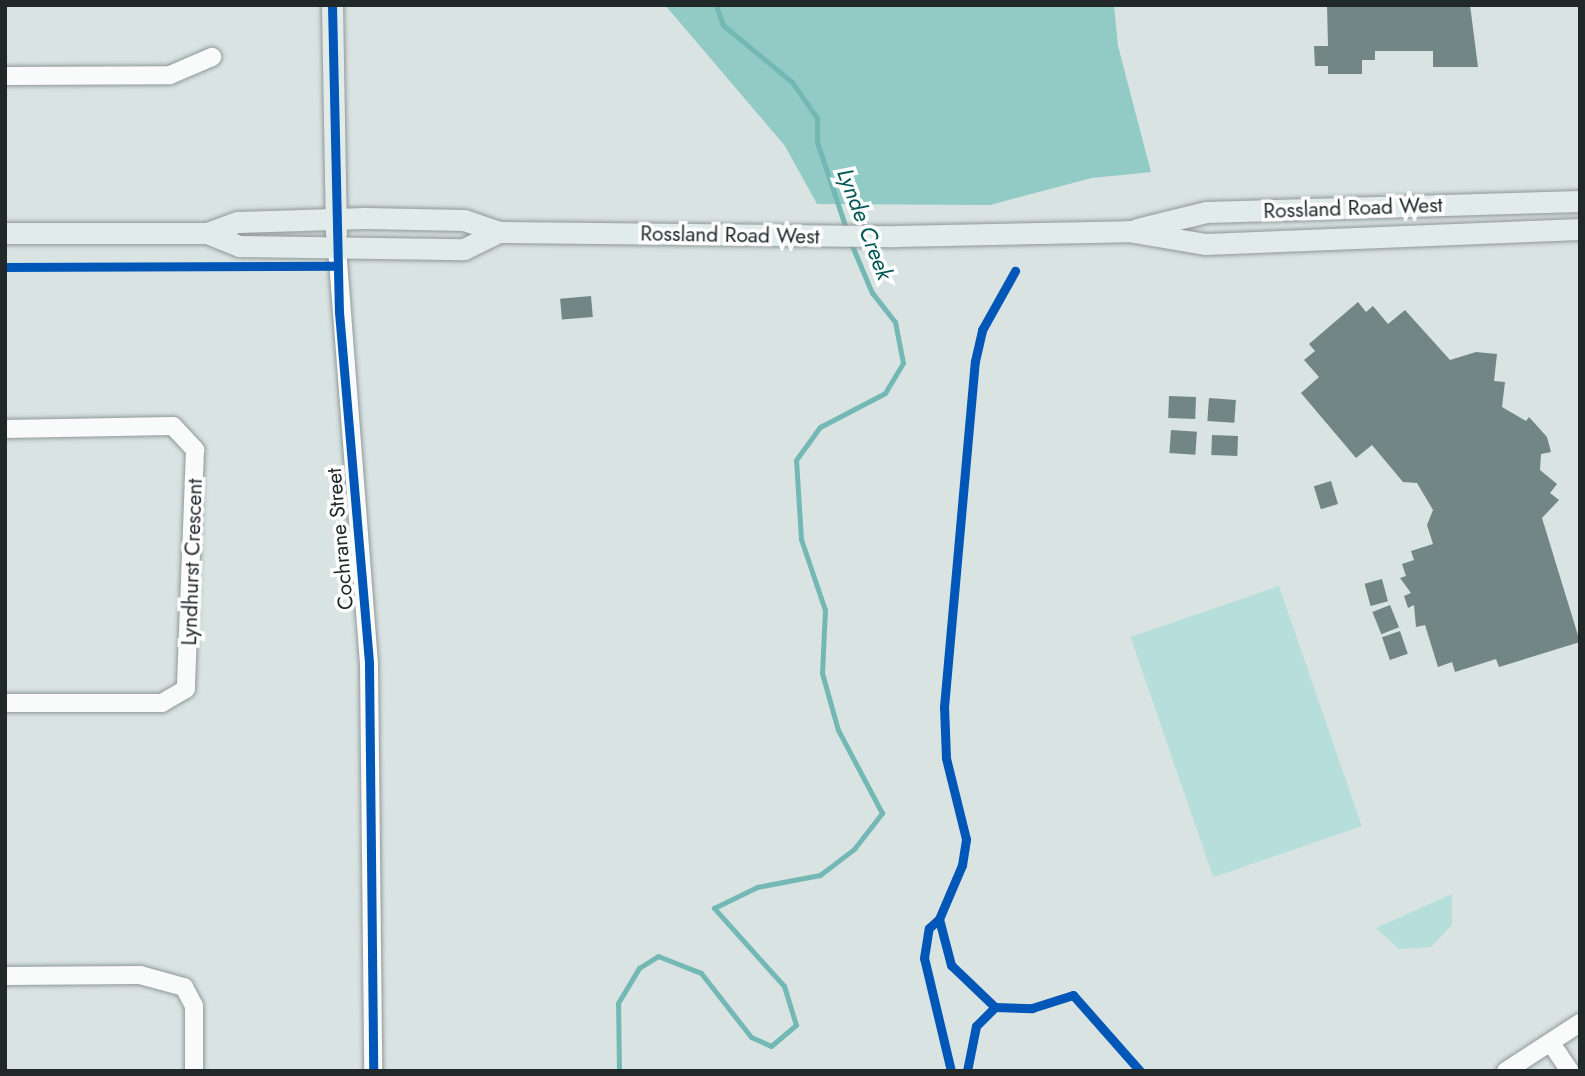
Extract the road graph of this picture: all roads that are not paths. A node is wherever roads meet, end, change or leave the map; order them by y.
1 (332, 5) edge
2 (212, 57) dead end
3 (5, 76) edge
4 (1580, 201) edge
5 (334, 219) junction
6 (1580, 229) edge
7 (1128, 231) junction
8 (499, 232) junction
9 (5, 233) edge
10 (208, 233) junction
11 (337, 248) junction
12 (5, 429) edge
13 (5, 703) edge
14 (5, 976) edge
15 (1580, 1023) edge
16 (1551, 1042) junction
17 (194, 1071) edge
18 (373, 1071) edge
19 (1506, 1071) edge
20 (1570, 1071) edge

1 - 5 main road, Cochrane Street
2 - 3 street
4 - 7 main road, Rossland Road West
5 - 8 main road, Rossland Road West
5 - 10 main road, Rossland Road West
5 - 11 main road, Cochrane Street
6 - 7 main road, Rossland Road West
7 - 8 main road, Rossland Road West
8 - 11 main road, Rossland Road West
9 - 10 main road, Rossland Road West
10 - 11 main road, Rossland Road West
11 - 18 street, Cochrane Street
12 - 13 street, Lyndhurst Crescent
14 - 17 street
15 - 16 street
16 - 19 street
16 - 20 street

